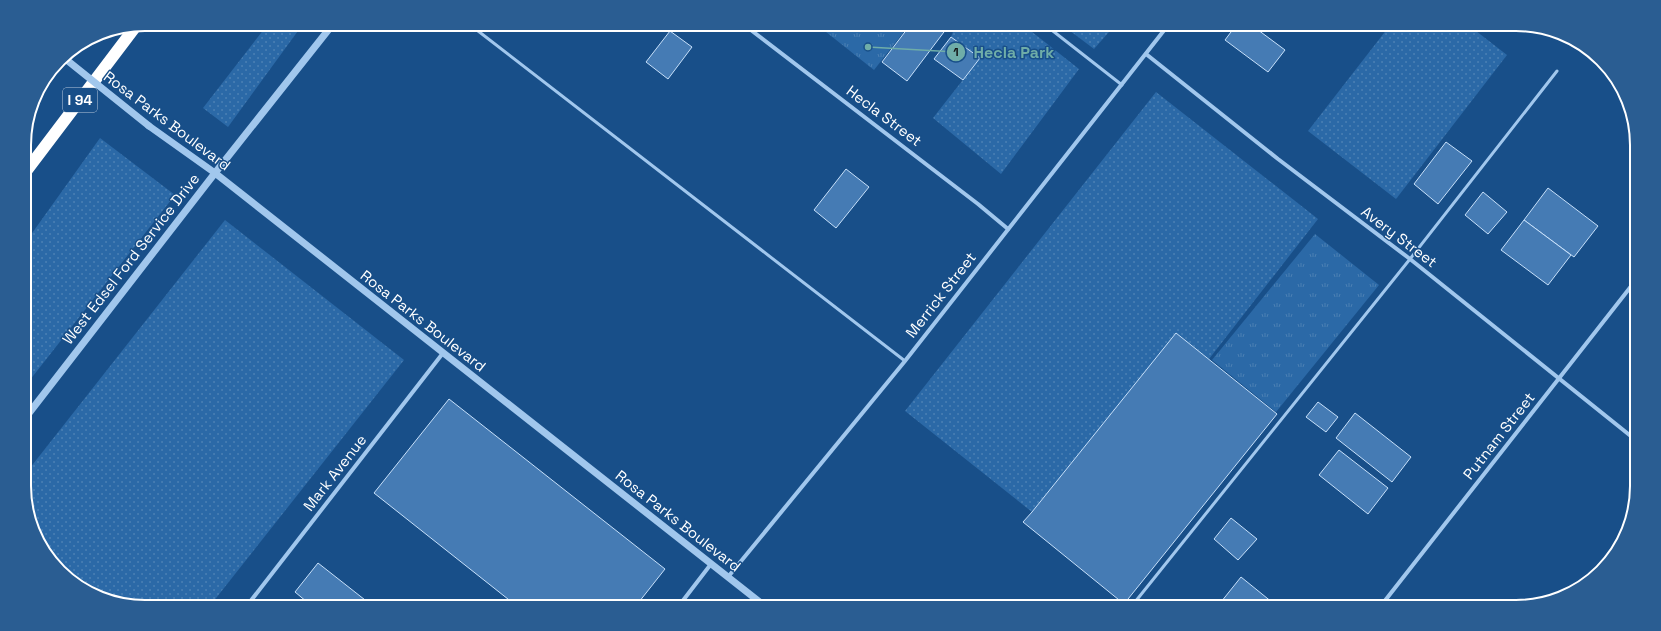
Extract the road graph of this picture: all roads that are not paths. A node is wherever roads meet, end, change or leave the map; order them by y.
1 (327, 31) edge
2 (478, 31) edge
3 (752, 31) edge
4 (1053, 31) edge
5 (1164, 31) edge
6 (132, 32) edge
7 (1146, 54) junction
8 (68, 61) edge
9 (1557, 71) dead end
10 (1122, 85) junction
11 (31, 165) edge
12 (215, 172) junction
13 (1008, 229) junction
14 (1410, 259) junction
15 (1630, 288) edge
16 (443, 353) junction
17 (905, 360) junction
18 (1559, 379) junction
19 (31, 411) edge
20 (1630, 435) edge
21 (711, 564) junction
22 (728, 577) junction
23 (251, 600) edge
24 (683, 600) edge
25 (757, 600) edge
26 (1137, 600) edge
27 (1385, 600) edge

1 - 12 street, West Edsel Ford Service Drive
2 - 17 lane
3 - 13 street, Hecla Street
4 - 10 lane
5 - 7 street, Merrick Street
6 - 11 highway, I 94
7 - 10 street, Merrick Street
7 - 14 street, Avery Street
8 - 12 street, Rosa Parks Boulevard, bridge
9 - 14 lane
10 - 13 street, Merrick Street
12 - 16 street, Rosa Parks Boulevard
12 - 19 street, West Edsel Ford Service Drive
13 - 17 street, Merrick Street
14 - 18 street, Avery Street
14 - 26 lane
15 - 18 street, Putnam Street
16 - 21 street, Rosa Parks Boulevard
16 - 23 street, Mark Avenue
17 - 22 street, Merrick Street
18 - 20 street, Avery Street
18 - 27 street, Putnam Street
21 - 22 street, Rosa Parks Boulevard
21 - 24 street
22 - 25 street, Rosa Parks Boulevard

